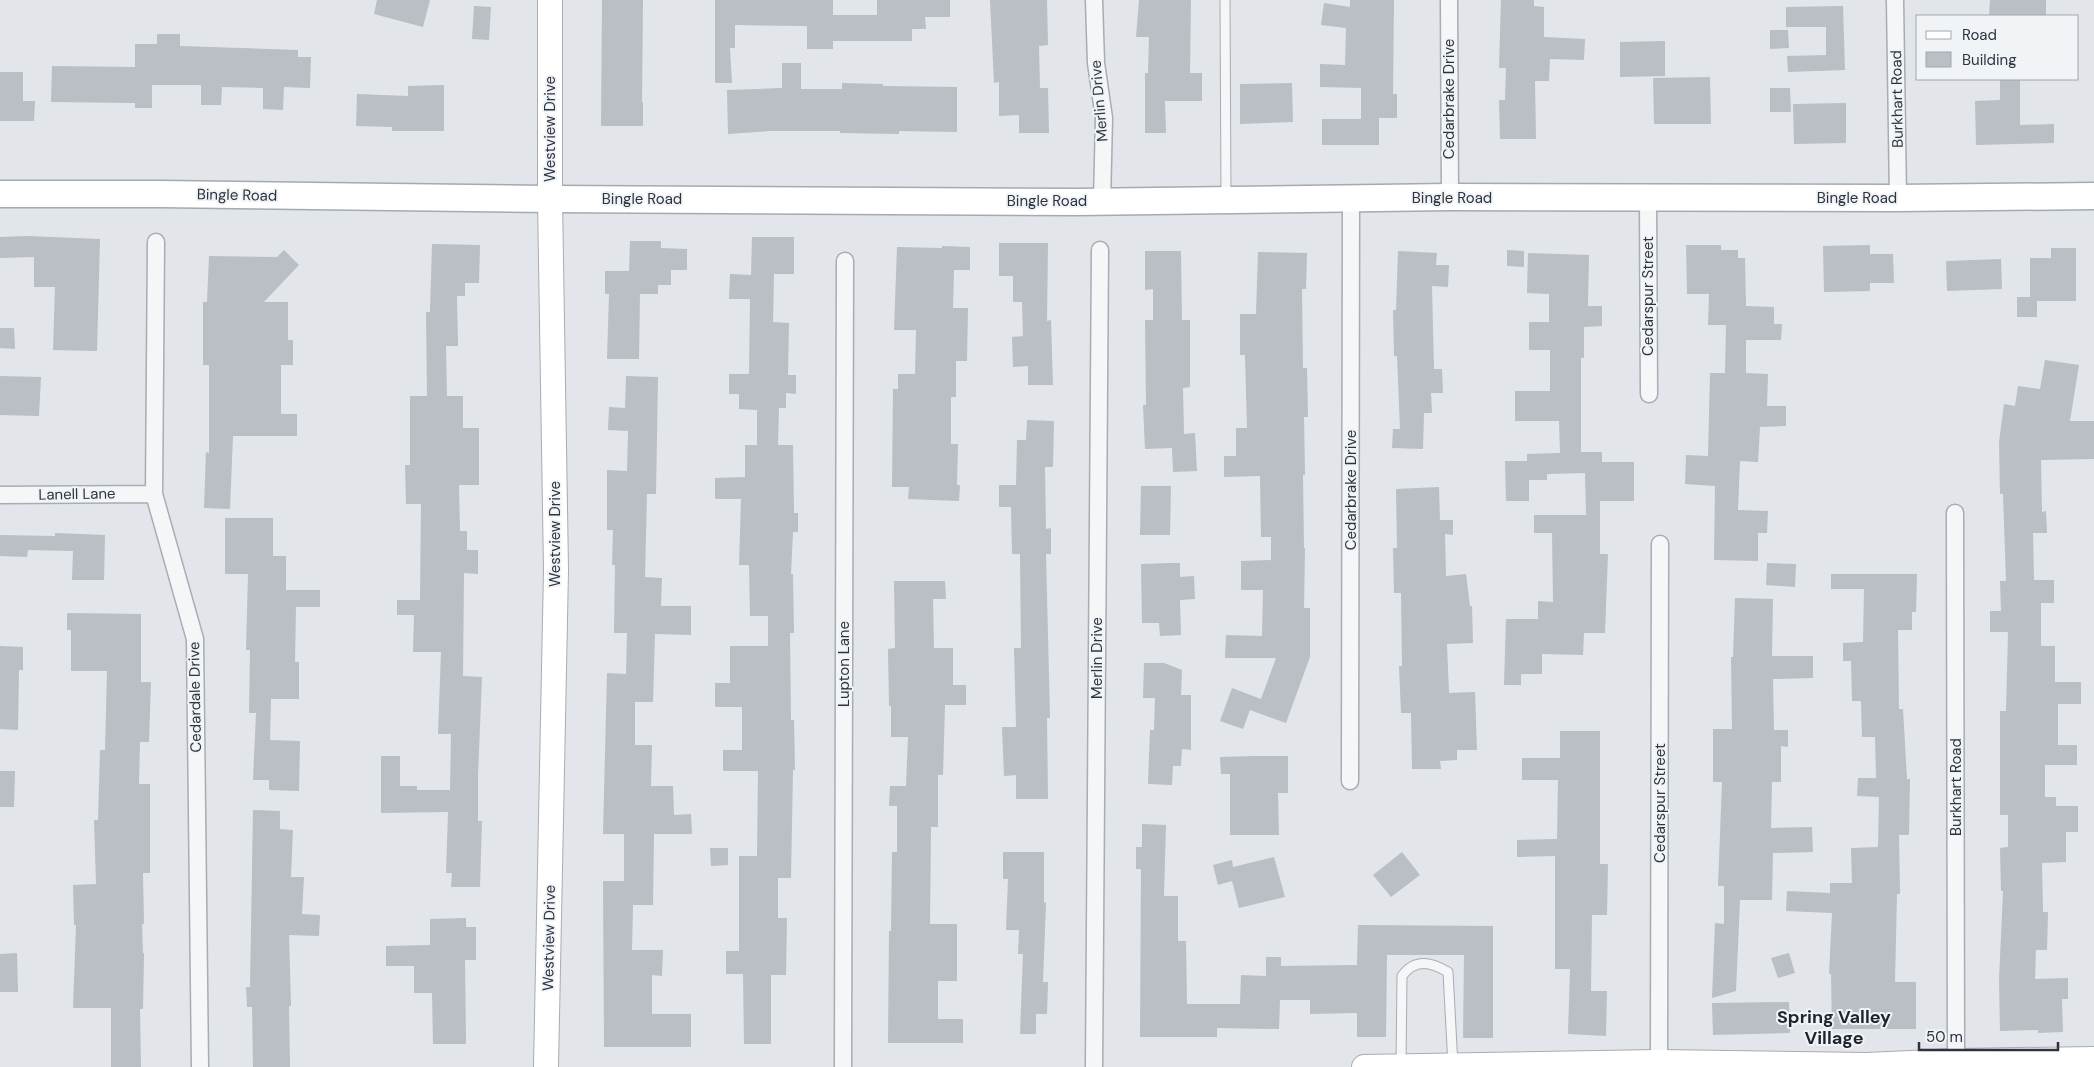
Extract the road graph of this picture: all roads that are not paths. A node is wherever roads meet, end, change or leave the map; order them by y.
1 (550, 0) edge
2 (1094, 0) edge
3 (1225, 0) edge
4 (1449, 0) edge
5 (1895, 0) edge
6 (0, 194) edge
7 (2094, 196) edge
8 (1450, 197) junction
9 (1648, 198) junction
10 (1898, 198) junction
11 (550, 199) junction
12 (1226, 200) junction
13 (1351, 200) junction
14 (1102, 202) junction
15 (156, 242) dead end
16 (1100, 250) dead end
17 (846, 261) dead end
18 (1649, 394) dead end
19 (154, 494) junction
20 (0, 495) edge
21 (1955, 513) dead end
22 (1660, 544) dead end
23 (1350, 780) dead end
24 (2094, 1059) edge
25 (1956, 1061) junction
26 (1659, 1062) junction
27 (1610, 1065) edge
28 (1453, 1066) junction
29 (1866, 1066) edge
30 (200, 1067) edge
31 (546, 1067) edge
32 (843, 1067) edge
33 (1094, 1067) edge
34 (1364, 1067) edge
35 (1401, 1067) edge

1 - 11 main road, Westview Drive
2 - 14 street, Merlin Drive
3 - 12 lane
4 - 8 street, Cedarbrake Drive
5 - 10 street, Burkhart Road
6 - 11 main road, Bingle Road
7 - 10 main road, Bingle Road
8 - 9 main road, Bingle Road
8 - 13 main road, Bingle Road
9 - 10 main road, Bingle Road
9 - 18 street, Cedarspur Street
11 - 14 main road, Bingle Road
11 - 31 main road, Westview Drive
12 - 13 main road, Bingle Road
12 - 14 main road, Bingle Road
13 - 23 street, Cedarbrake Drive
15 - 19 street, Cedardale Drive
16 - 33 street, Merlin Drive
17 - 32 street, Lupton Lane
19 - 20 street, Lanell Lane
19 - 30 street, Cedardale Drive
21 - 25 street, Burkhart Road
22 - 26 street, Cedarspur Street
24 - 25 main road
25 - 29 main road
26 - 27 main road
26 - 29 main road
27 - 28 main road
28 - 35 main road
28 - 35 lane
34 - 35 main road

